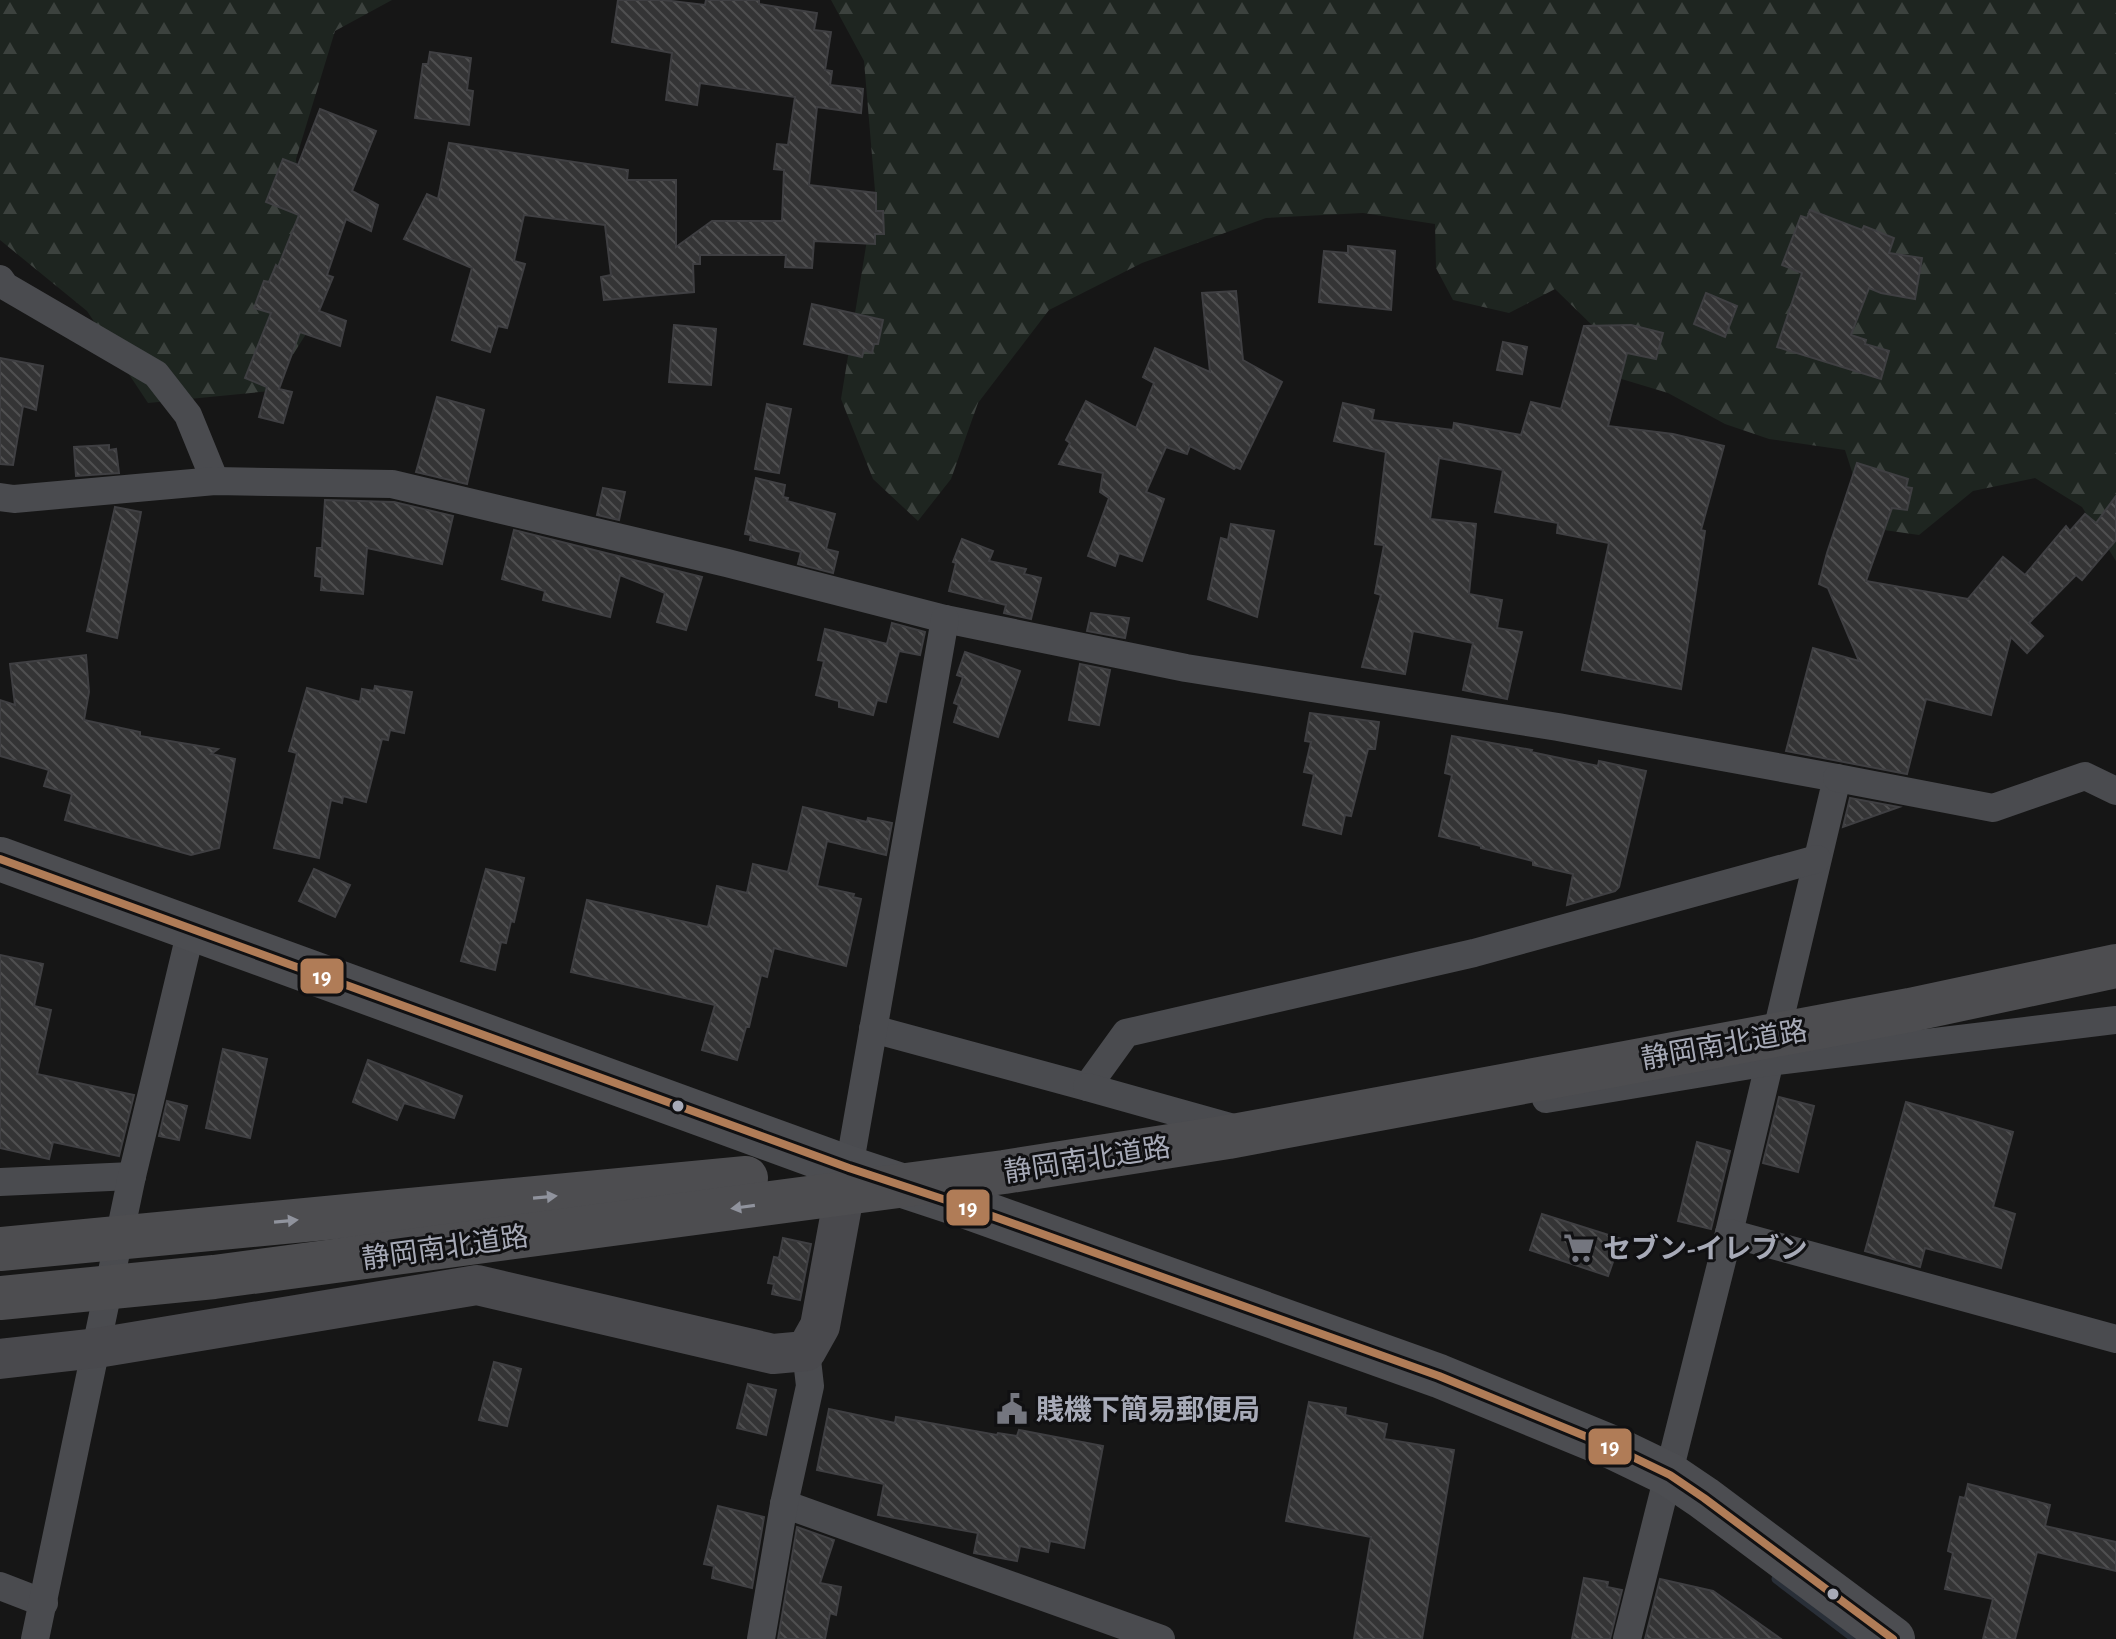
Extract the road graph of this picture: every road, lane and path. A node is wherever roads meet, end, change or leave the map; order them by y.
1 (0, 279) edge
2 (215, 481) junction
3 (0, 497) edge
4 (945, 619) junction
5 (1837, 778) junction
6 (2116, 791) edge
7 (0, 859) edge
8 (1817, 859) junction
9 (191, 930) junction
10 (2116, 948) edge
11 (2116, 966) edge
12 (2116, 1020) edge
13 (873, 1029) junction
14 (1769, 1062) junction
15 (1087, 1087) junction
16 (849, 1168) junction
17 (132, 1176) junction
18 (0, 1182) edge
19 (0, 1222) edge
20 (208, 1229) junction
21 (1729, 1233) junction
22 (0, 1249) edge
23 (214, 1277) junction
24 (0, 1298) edge
25 (0, 1327) edge
26 (2116, 1339) edge
27 (97, 1348) junction
28 (806, 1351) junction
29 (0, 1359) edge
30 (1670, 1475) junction
31 (784, 1504) junction
32 (0, 1586) edge
33 (44, 1603) junction
34 (35, 1639) edge
35 (761, 1639) edge
36 (1161, 1639) edge
37 (1627, 1639) edge
38 (1893, 1639) edge

1 - 2 street
2 - 3 street
2 - 4 street
4 - 5 street
4 - 13 street
5 - 6 street
5 - 8 street
7 - 9 main road
8 - 14 street
8 - 15 street
9 - 16 main road
9 - 17 street
20 -> 10 highway, 静岡南北道路
11 -> 23 highway, 静岡南北道路
12 - 14 street
13 - 15 street
13 - 16 street
14 - 15 street
14 - 21 street
16 - 28 street
16 - 30 main road
17 - 18 street
17 - 27 street
19 - 20 highway
20 - 22 highway, 静岡南北道路
21 - 26 street
21 - 30 street
23 - 24 highway, 静岡南北道路
23 - 25 highway
27 - 28 street
27 - 29 street
27 - 33 street
28 - 31 street
30 - 37 street
30 - 38 main road
31 - 35 street
31 - 36 street
32 - 33 street
33 - 34 street

